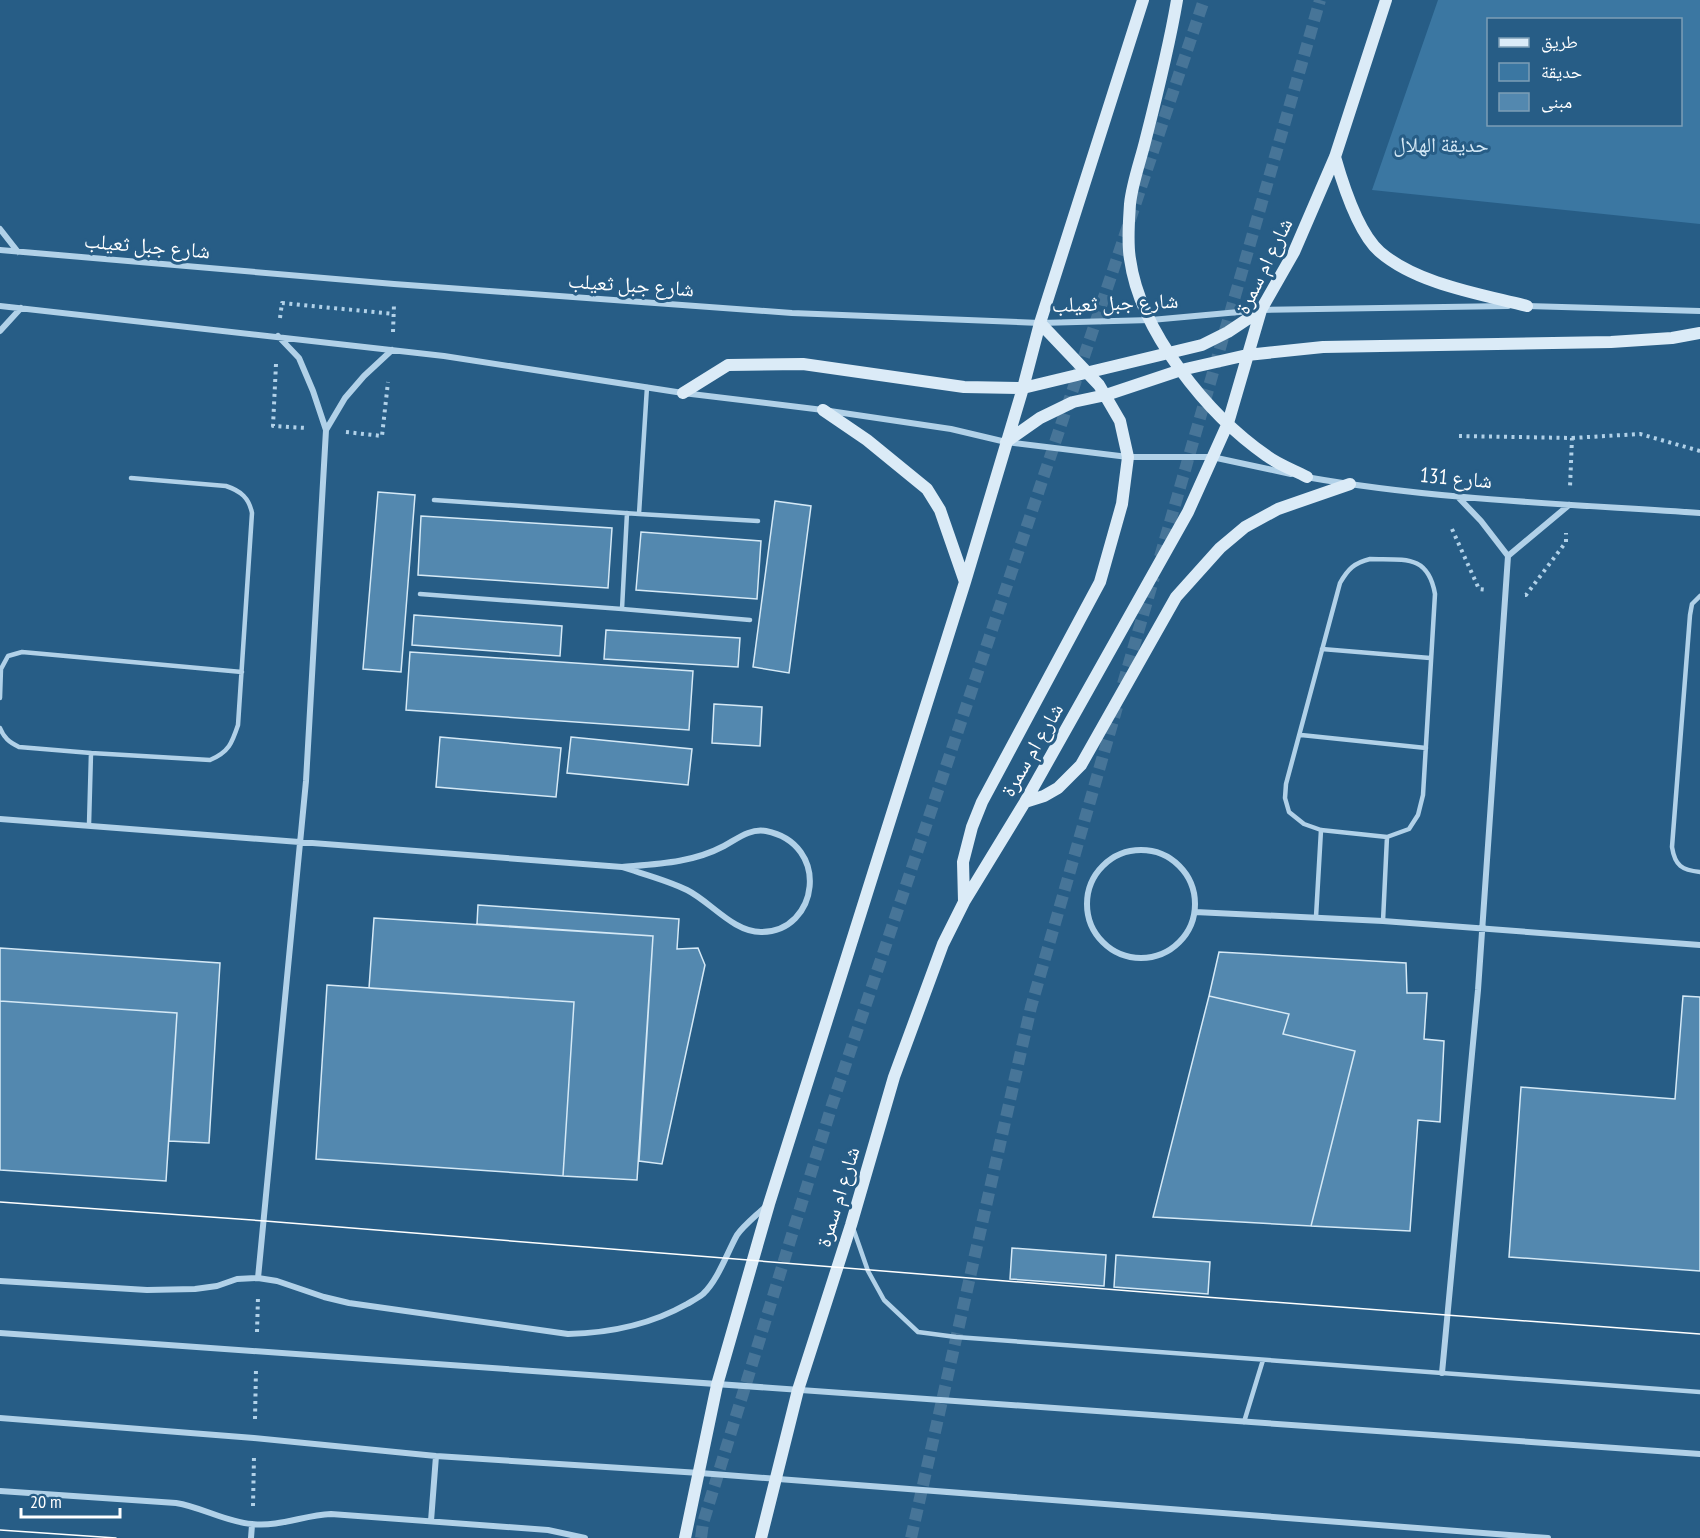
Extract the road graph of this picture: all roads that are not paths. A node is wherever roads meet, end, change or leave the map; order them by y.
1 (1143, 0) edge
2 (1178, 0) edge
3 (1386, 0) edge
4 (1335, 157) junction
5 (0, 229) edge
6 (0, 250) edge
7 (18, 252) junction
8 (0, 306) edge
9 (1527, 306) junction
10 (21, 308) junction
11 (1261, 310) junction
12 (1700, 311) edge
13 (1151, 320) junction
14 (1040, 323) junction
15 (0, 331) edge
16 (1700, 333) edge
17 (278, 336) junction
18 (392, 350) junction
19 (1170, 354) junction
20 (1247, 356) junction
21 (1181, 370) junction
22 (1089, 372) junction
23 (647, 387) junction
24 (1023, 388) junction
25 (683, 393) junction
26 (1106, 394) junction
27 (823, 410) junction
28 (1228, 423) junction
29 (326, 430) junction
30 (1006, 442) junction
31 (1128, 457) junction
32 (1212, 457) junction
33 (1308, 477) junction
34 (131, 478) dead end
35 (1350, 484) junction
36 (1456, 496) junction
37 (434, 500) dead end
38 (1570, 504) junction
39 (627, 513) junction
40 (1700, 513) edge
41 (639, 514) junction
42 (758, 521) dead end
43 (1509, 556) junction
44 (965, 582) junction
45 (420, 594) dead end
46 (1700, 596) edge
47 (622, 609) junction
48 (750, 620) dead end
49 (1322, 649) junction
50 (1430, 658) junction
51 (242, 672) junction
52 (0, 698) edge
53 (0, 728) edge
54 (1301, 735) junction
55 (1426, 748) junction
56 (91, 753) junction
57 (1025, 801) junction
58 (0, 819) edge
59 (89, 825) junction
60 (1321, 830) junction
61 (1387, 837) junction
62 (300, 841) junction
63 (622, 867) junction
64 (1700, 873) edge
65 (964, 902) junction
66 (1195, 912) junction
67 (1316, 917) junction
68 (1383, 921) junction
69 (1483, 929) junction
70 (1700, 945) edge
71 (769, 1204) junction
72 (851, 1225) junction
73 (258, 1278) junction
74 (0, 1281) edge
75 (0, 1333) edge
76 (1263, 1360) junction
77 (1442, 1373) junction
78 (717, 1385) junction
79 (798, 1390) junction
80 (1700, 1392) edge
81 (0, 1418) edge
82 (1244, 1422) junction
83 (1700, 1454) edge
84 (436, 1456) junction
85 (700, 1473) junction
86 (774, 1478) junction
87 (0, 1491) edge
88 (431, 1521) junction
89 (252, 1524) junction
90 (251, 1538) edge
91 (585, 1538) edge
92 (685, 1538) edge
93 (761, 1538) edge
94 (1548, 1538) edge

1 - 14 street
2 - 13 street
3 - 4 street, شارع ام سمرة
4 - 9 street
4 - 11 street, شارع ام سمرة
5 - 7 street
6 - 7 street, شارع جبل ثعيلب
7 - 14 street, شارع جبل ثعيلب
8 - 10 street
9 - 11 street
9 - 12 street
10 - 15 street
10 - 17 street
11 - 13 street, شارع جبل ثعيلب
11 - 19 street
11 - 20 street, شارع ام سمرة
13 - 14 street, شارع جبل ثعيلب
13 - 19 street
14 - 22 street
14 - 24 street
16 - 20 street
17 - 18 street
17 - 29 street
18 - 23 street
18 - 29 street
19 - 21 street
19 - 22 street
20 - 21 street
20 - 28 street, شارع ام سمرة
21 - 26 street
21 - 28 street
22 - 24 street
22 - 26 street
23 - 25 street
23 - 41 lane
24 - 25 street
24 - 30 street
25 - 27 street
26 - 30 street
26 - 31 street
27 - 30 street
27 - 44 street
28 - 32 street, شارع ام سمرة
28 - 33 street
29 - 62 street
30 - 31 street
30 - 44 street
31 - 32 street
31 - 65 street
32 - 33 street, شارع 131
32 - 57 street, شارع ام سمرة
33 - 35 street, شارع 131
34 - 51 lane
35 - 36 street, شارع 131
35 - 57 street
36 - 38 street, شارع 131
36 - 43 street
37 - 39 lane
38 - 40 street, شارع 131
38 - 43 street
39 - 41 lane
39 - 47 lane
41 - 42 lane
43 - 69 street
44 - 71 street
45 - 47 lane
46 - 64 lane
47 - 48 lane
49 - 50 lane
49 - 50 lane
49 - 54 lane
50 - 55 lane
51 - 52 lane
51 - 56 lane
53 - 56 lane
54 - 55 lane
54 - 60 lane
55 - 61 lane
56 - 59 lane
57 - 65 street, شارع ام سمرة
58 - 59 street
59 - 62 street
60 - 61 lane
60 - 67 lane
61 - 68 lane
62 - 63 street
62 - 73 street
63 - 63 street
65 - 72 street, شارع ام سمرة
66 - 66 street
66 - 67 street
67 - 68 street
68 - 69 street
69 - 70 street
69 - 77 street
71 - 73 street
71 - 78 street
72 - 76 lane
72 - 79 street, شارع ام سمرة
73 - 74 street
75 - 78 street
76 - 77 lane
76 - 82 lane
77 - 80 lane
78 - 79 street
78 - 85 street
79 - 82 street
79 - 86 street, شارع ام سمرة
81 - 84 street
82 - 83 street
84 - 85 street
84 - 88 street
85 - 86 street
85 - 92 street
86 - 93 street, شارع ام سمرة
86 - 94 street
87 - 89 street
88 - 89 street
88 - 91 street
89 - 90 street

